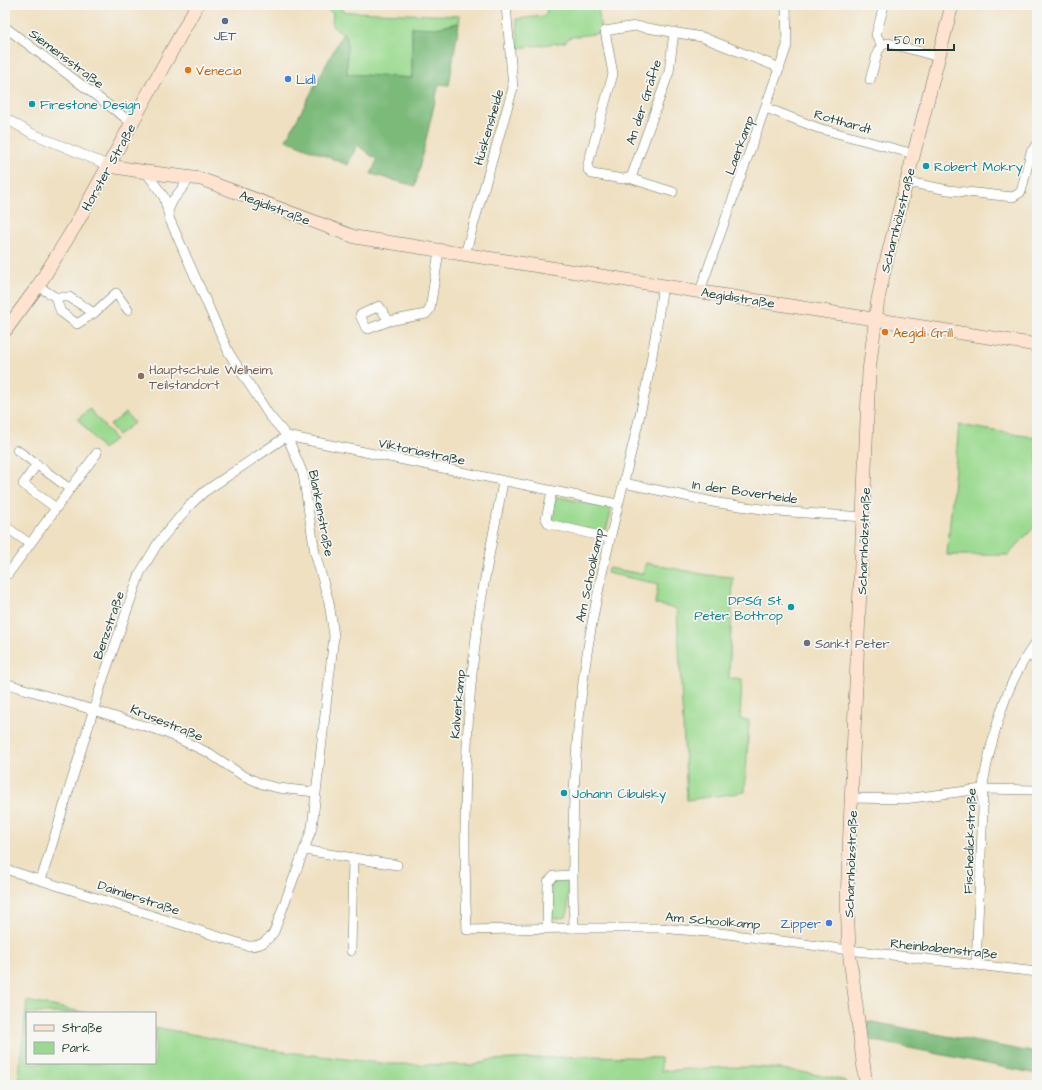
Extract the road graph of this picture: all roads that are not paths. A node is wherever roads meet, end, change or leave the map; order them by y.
1 (197, 5) edge
2 (506, 5) edge
3 (786, 5) edge
4 (884, 5) edge
5 (952, 5) edge
6 (5, 27) edge
7 (674, 32) junction
8 (882, 45) junction
9 (939, 57) junction
10 (780, 68) junction
11 (870, 80) dead end
12 (766, 108) junction
13 (5, 118) edge
14 (132, 123) junction
15 (1037, 145) edge
16 (914, 154) junction
17 (110, 166) junction
18 (146, 172) junction
19 (191, 177) junction
20 (629, 178) junction
21 (907, 182) junction
22 (673, 192) dead end
23 (168, 211) junction
24 (440, 250) junction
25 (465, 254) junction
26 (663, 285) junction
27 (38, 286) junction
28 (700, 291) junction
29 (55, 297) junction
30 (128, 310) dead end
31 (94, 313) junction
32 (875, 319) junction
33 (389, 321) dead end
34 (5, 331) edge
35 (1037, 345) edge
36 (287, 436) junction
37 (17, 450) dead end
38 (97, 453) dead end
39 (37, 464) junction
40 (503, 482) junction
41 (624, 483) junction
42 (70, 489) junction
43 (552, 491) junction
44 (617, 504) junction
45 (56, 508) junction
46 (864, 517) junction
47 (5, 526) edge
48 (610, 538) junction
49 (30, 544) junction
50 (8, 574) dead end
51 (1037, 641) edge
52 (1028, 654) junction
53 (1037, 661) edge
54 (5, 683) edge
55 (95, 709) junction
56 (982, 789) junction
57 (1037, 790) edge
58 (315, 792) junction
59 (852, 798) junction
60 (304, 850) junction
61 (353, 858) junction
62 (397, 865) dead end
63 (5, 869) edge
64 (572, 875) junction
65 (41, 880) junction
66 (547, 928) junction
67 (574, 928) junction
68 (467, 930) joint
69 (265, 944) joint
70 (849, 950) junction
71 (351, 951) dead end
72 (976, 965) junction
73 (1037, 972) edge
74 (866, 1085) edge

1 - 14 main road, Horster Straße
2 - 25 street, Hüskensheide
3 - 10 street, Laerkamp
4 - 8 street
5 - 9 main road, Scharnhölzstraße
6 - 14 street, Siemensstraße
7 - 10 street
7 - 20 street, An der Gräfte
7 - 20 street
8 - 9 street
8 - 11 street
9 - 16 main road, Scharnhölzstraße
10 - 12 street, Laerkamp
12 - 16 street, Rotthardt
12 - 28 street, Laerkamp
13 - 17 street
14 - 17 main road, Horster Straße
15 - 21 street
16 - 21 main road, Scharnhölzstraße
17 - 18 main road, Aegidistraße
17 - 27 main road, Horster Straße
18 - 19 main road, Aegidistraße
18 - 23 street, Blankenstraße
19 - 23 street
19 - 24 main road, Aegidistraße
20 - 22 street
21 - 32 main road, Scharnhölzstraße
23 - 36 street, Blankenstraße
24 - 25 main road, Aegidistraße
24 - 33 street
25 - 26 main road, Aegidistraße
26 - 28 main road, Aegidistraße
26 - 41 street, Am Schoolkamp
27 - 29 street
27 - 34 main road, Horster Straße
28 - 32 main road, Aegidistraße
29 - 31 street
29 - 31 street
30 - 31 street
32 - 35 main road, Aegidistraße
32 - 46 main road, Scharnhölzstraße
36 - 40 street, Viktoriastraße
36 - 55 street, Benzstraße
36 - 58 street, Blankenstraße
37 - 39 street
38 - 42 street
39 - 42 street
39 - 45 street
40 - 43 street, Viktoriastraße
40 - 68 street, Kalverkamp
41 - 44 street, Am Schoolkamp
41 - 46 street, In der Boverheide
42 - 45 street
43 - 44 street, Viktoriastraße
43 - 48 street
44 - 48 street, Am Schoolkamp
45 - 49 street
46 - 59 main road, Scharnhölzstraße
47 - 49 street
48 - 64 street, Am Schoolkamp
49 - 50 street
51 - 52 street, Fischedickstraße
52 - 53 street
52 - 56 street, Fischedickstraße
54 - 55 street, Krusestraße
55 - 58 street, Krusestraße
55 - 65 street, Benzstraße
56 - 57 street
56 - 59 street
56 - 72 street, Fischedickstraße
58 - 60 street, Blankenstraße
59 - 70 main road, Scharnhölzstraße
60 - 61 street
60 - 69 street, Blankenstraße
61 - 62 street
61 - 71 street
63 - 65 street, Daimlerstraße
64 - 66 street
64 - 67 street, Am Schoolkamp
65 - 69 street, Daimlerstraße
66 - 67 street, Am Schoolkamp
66 - 68 street, Am Schoolkamp
67 - 70 street, Am Schoolkamp
70 - 72 street, Rheinbabenstraße
70 - 74 main road, Scharnhölzstraße
72 - 73 street, Rheinbabenstraße

